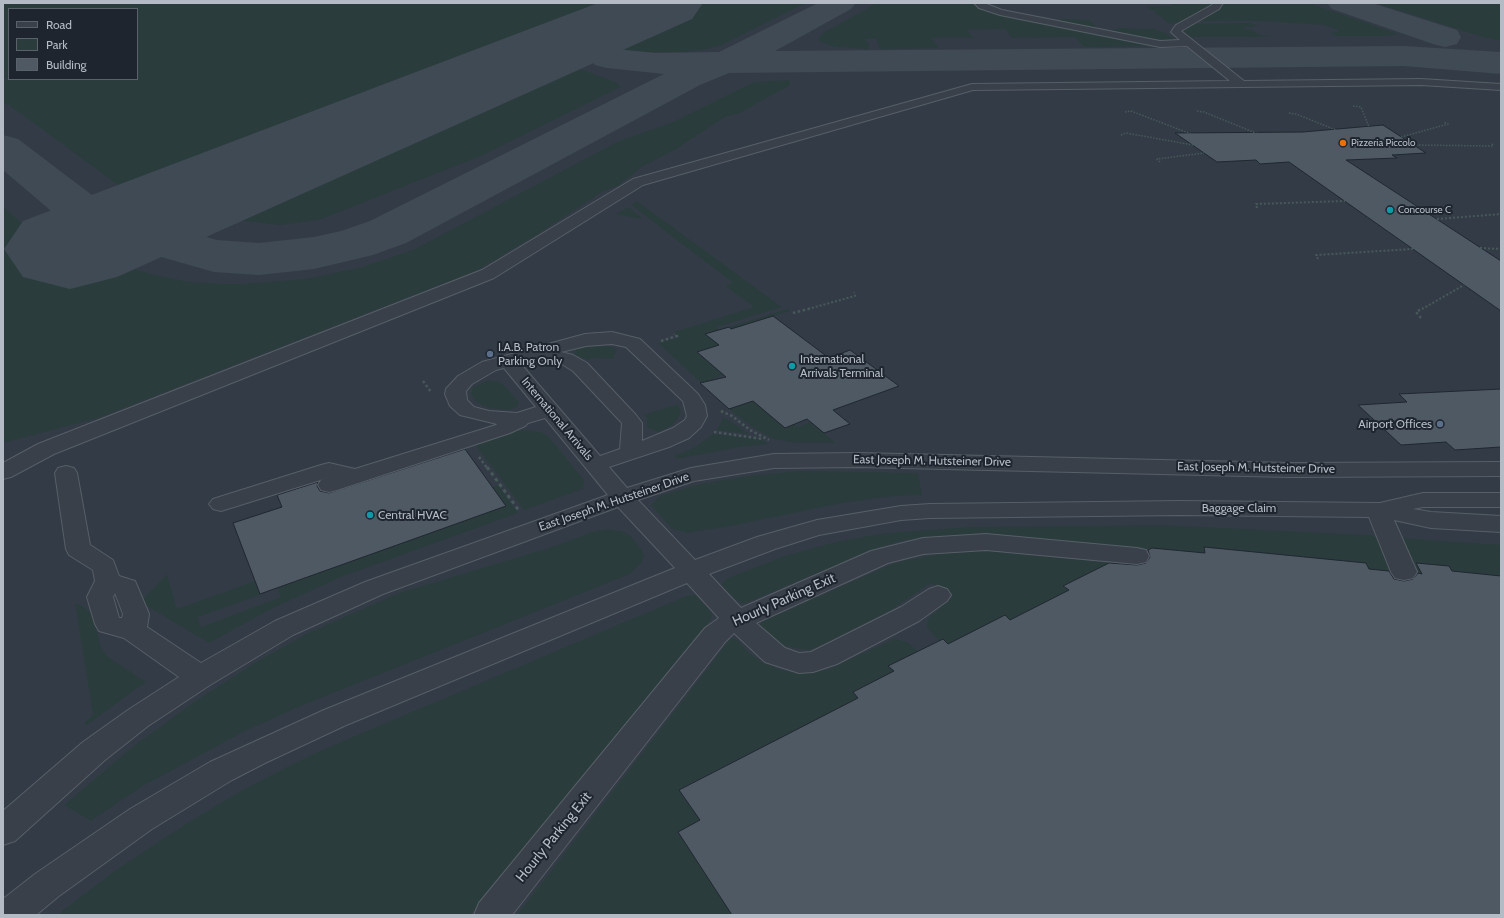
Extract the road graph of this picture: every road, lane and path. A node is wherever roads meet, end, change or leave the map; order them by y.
1 (979, 3) edge
2 (1218, 3) edge
3 (1188, 43) junction
4 (1421, 82) junction
5 (1240, 83) junction
6 (1501, 87) edge
7 (1501, 96) edge
8 (1353, 106) dead end
9 (1197, 111) dead end
10 (1125, 112) dead end
11 (1289, 113) dead end
12 (1444, 122) dead end
13 (1369, 127) dead end
14 (1336, 130) dead end
15 (1191, 134) dead end
16 (1258, 134) dead end
17 (1121, 135) dead end
18 (1401, 137) dead end
19 (1492, 144) dead end
20 (1193, 145) dead end
21 (1413, 145) dead end
22 (1204, 153) dead end
23 (1160, 162) dead end
24 (1344, 201) dead end
25 (1257, 208) dead end
26 (1501, 214) edge
27 (1437, 219) dead end
28 (1480, 248) dead end
29 (1414, 249) dead end
30 (1501, 249) edge
31 (1318, 259) dead end
32 (1464, 285) dead end
33 (854, 292) dead end
34 (793, 313) dead end
35 (1421, 318) dead end
36 (537, 353) junction
37 (508, 361) junction
38 (717, 409) dead end
39 (550, 410) junction
40 (526, 418) junction
41 (710, 431) dead end
42 (766, 439) junction
43 (772, 442) dead end
44 (46, 449) junction
45 (630, 453) junction
46 (3, 455) edge
47 (595, 465) junction
48 (1501, 469) edge
49 (3, 472) edge
50 (66, 473) dead end
51 (358, 476) junction
52 (329, 485) dead end
53 (623, 498) junction
54 (1501, 500) edge
55 (221, 504) dead end
56 (1378, 510) junction
57 (1501, 524) edge
58 (1137, 556) dead end
59 (692, 571) junction
60 (1404, 572) dead end
61 (938, 595) dead end
62 (737, 620) junction
63 (200, 677) junction
64 (3, 831) edge
65 (10, 915) edge
66 (491, 915) edge

1 - 3 street
2 - 3 street
3 - 5 street
4 - 5 street
4 - 6 street
4 - 7 street
5 - 44 street
8 - 13 path
9 - 16 path
10 - 15 path
11 - 14 path
12 - 18 path
17 - 20 path
19 - 21 path
22 - 23 path
24 - 25 path
26 - 27 path
28 - 30 path
29 - 31 path
32 - 35 path
33 - 34 path
36 - 37 street, International Arrivals
36 - 45 street
36 - 45 street, International Arrivals
37 - 39 street, International Arrivals
37 - 40 street
38 - 42 path
39 - 40 street
39 - 47 street, International Arrivals
40 - 51 street
41 - 42 path
42 - 43 path
44 - 46 street
44 - 49 street
45 - 47 street, International Arrivals
47 - 53 street, International Arrivals
48 - 53 street, East Joseph M. Hutsteiner Drive
50 - 63 street
51 - 52 street
51 - 55 street
53 - 59 street, International Arrivals
53 - 63 street, East Joseph M. Hutsteiner Drive
54 - 56 street
56 - 57 street, Baggage Claim
56 - 59 street, Baggage Claim
56 - 60 street
58 - 62 street, Hourly Parking Exit
59 - 62 street, International Arrivals
59 - 65 street, Baggage Claim
61 - 62 street, International Arrivals
62 - 66 street, Hourly Parking Exit
63 - 64 street, East Joseph M. Hutsteiner Drive

